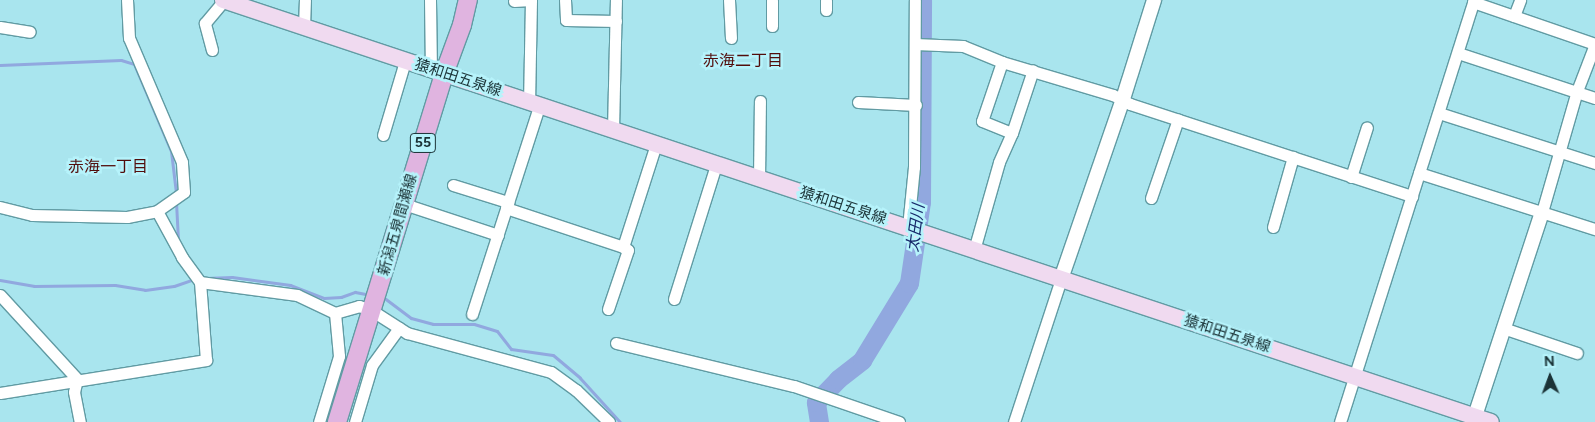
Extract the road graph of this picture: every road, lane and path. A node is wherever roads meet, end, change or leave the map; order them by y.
1 (127, 0) edge
2 (223, 0) edge
3 (305, 0) edge
4 (430, 0) edge
5 (468, 0) edge
6 (565, 0) edge
7 (616, 0) edge
8 (729, 0) edge
9 (772, 0) edge
10 (915, 0) edge
11 (1154, 0) edge
12 (1520, 0) edge
13 (514, 1) edge
14 (1474, 1) edge
15 (1514, 16) junction
16 (616, 21) junction
17 (772, 26) dead end
18 (0, 27) edge
19 (304, 27) junction
20 (30, 32) dead end
21 (731, 38) dead end
22 (914, 44) junction
23 (1595, 44) edge
24 (212, 50) dead end
25 (1458, 53) junction
26 (405, 61) junction
27 (1002, 62) junction
28 (1033, 70) junction
29 (438, 71) junction
30 (1577, 91) junction
31 (1595, 98) edge
32 (1123, 99) junction
33 (760, 101) dead end
34 (858, 102) dead end
35 (534, 104) junction
36 (916, 105) junction
37 (1439, 112) junction
38 (1178, 119) junction
39 (1368, 127) dead end
40 (613, 130) junction
41 (1012, 133) junction
42 (383, 135) dead end
43 (656, 144) junction
44 (1559, 153) junction
45 (1293, 157) junction
46 (1595, 163) edge
47 (716, 165) junction
48 (1419, 172) junction
49 (1352, 176) junction
50 (759, 179) junction
51 (453, 185) dead end
52 (1412, 196) junction
53 (1151, 198) dead end
54 (404, 204) junction
55 (507, 205) junction
56 (0, 207) edge
57 (157, 211) junction
58 (1542, 212) junction
59 (1273, 227) dead end
60 (915, 229) junction
61 (1595, 229) edge
62 (498, 235) junction
63 (622, 247) junction
64 (974, 250) junction
65 (1061, 279) junction
66 (200, 282) junction
67 (0, 295) edge
68 (674, 299) dead end
69 (608, 309) dead end
70 (371, 310) junction
71 (335, 314) junction
72 (472, 314) dead end
73 (399, 328) junction
74 (1503, 328) junction
75 (616, 343) dead end
76 (1577, 353) dead end
77 (1355, 377) junction
78 (77, 379) junction
79 (0, 392) edge
80 (1475, 416) junction
81 (80, 422) edge
82 (320, 422) edge
83 (337, 422) edge
84 (355, 422) edge
85 (609, 422) edge
86 (899, 422) edge
87 (1014, 422) edge
88 (1340, 422) edge
89 (1491, 422) edge

1 - 57 street
2 - 19 main road, 猿和田五泉線
2 - 24 street
3 - 19 street
4 - 29 street
5 - 29 main road, 新潟五泉間瀬線 / 55
6 - 16 street
7 - 16 street
8 - 21 street
9 - 17 street
10 - 22 street
11 - 32 street
12 - 15 street
13 - 35 street
14 - 15 street
14 - 25 street
15 - 23 street
16 - 40 street
18 - 20 street
19 - 26 main road, 猿和田五泉線
22 - 27 street
22 - 36 street
23 - 30 street
25 - 30 street
25 - 37 street
26 - 29 main road, 猿和田五泉線
26 - 42 street
27 - 28 street
27 - 41 street
28 - 32 street
28 - 41 street
29 - 35 main road, 猿和田五泉線
29 - 54 main road, 新潟五泉間瀬線 / 55
30 - 31 street
30 - 44 street
32 - 38 street
32 - 65 street
33 - 50 street
34 - 36 street
35 - 40 main road, 猿和田五泉線
35 - 55 street
36 - 60 street
37 - 44 street
37 - 48 street
38 - 45 street
38 - 53 street
39 - 49 street
40 - 43 main road, 猿和田五泉線
41 - 64 street
43 - 47 main road, 猿和田五泉線
43 - 63 street
44 - 46 street
44 - 58 street
45 - 49 street
45 - 59 street
47 - 50 main road, 猿和田五泉線
47 - 68 street
48 - 52 street
48 - 58 street
49 - 52 street
50 - 60 main road, 猿和田五泉線
51 - 55 street
52 - 77 street
54 - 62 street
54 - 70 main road, 新潟五泉間瀬線 / 55
55 - 62 street
55 - 63 street
56 - 57 street
57 - 66 street
58 - 61 street
58 - 74 street
60 - 64 main road, 猿和田五泉線
62 - 72 street
63 - 69 street
64 - 65 main road, 猿和田五泉線
65 - 77 main road, 猿和田五泉線
65 - 87 street
66 - 71 street
66 - 78 street
67 - 78 street
70 - 71 street
70 - 73 street
70 - 83 main road, 新潟五泉間瀬線 / 55
71 - 82 street
73 - 84 street
73 - 85 street
74 - 76 street
74 - 80 street
75 - 86 street
77 - 80 main road, 猿和田五泉線
77 - 88 street
78 - 79 street
78 - 81 street
80 - 89 main road, 猿和田五泉線

